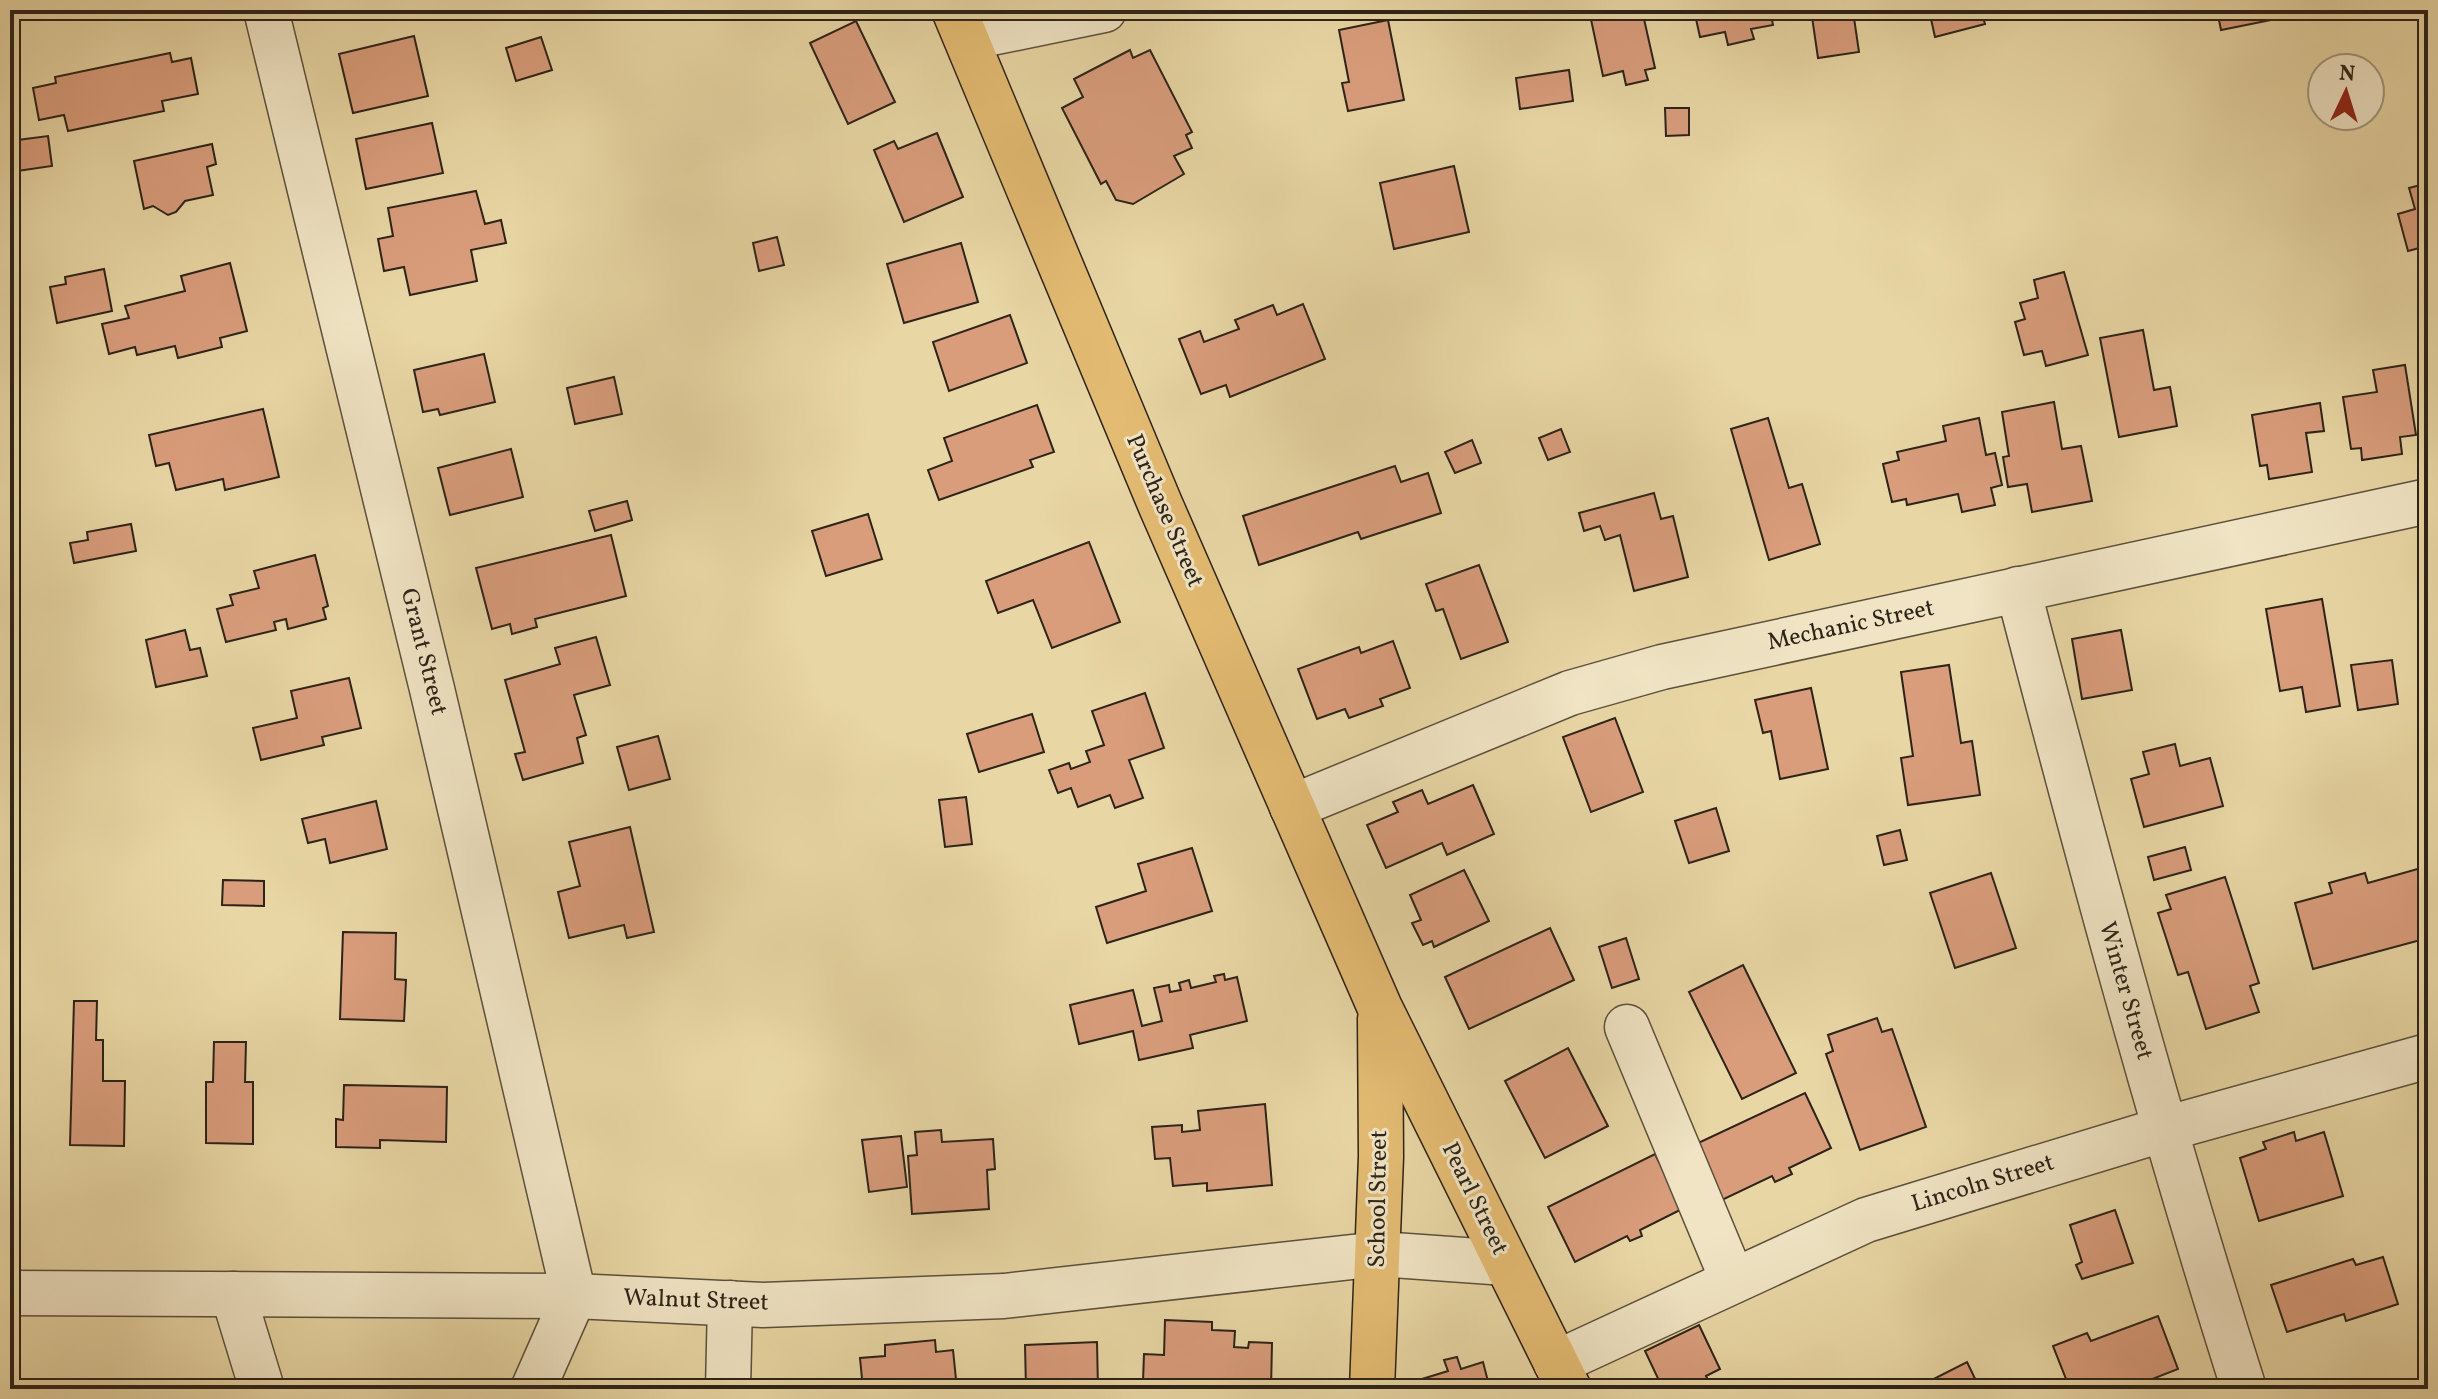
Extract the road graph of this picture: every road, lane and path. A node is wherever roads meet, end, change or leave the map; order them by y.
1 (266, 10) edge
2 (1104, 10) edge
3 (960, 24) edge
4 (2428, 501) edge
5 (2018, 589) junction
6 (1292, 807) junction
7 (1380, 1008) junction
8 (1627, 1027) dead end
9 (2428, 1056) edge
10 (2165, 1129) junction
11 (1379, 1254) junction
12 (1506, 1263) junction
13 (1733, 1281) junction
14 (10, 1293) edge
15 (233, 1294) junction
16 (574, 1296) junction
17 (730, 1303) junction
18 (1562, 1376) edge
19 (262, 1389) edge
20 (533, 1389) edge
21 (728, 1389) edge
22 (1372, 1389) edge
23 (2244, 1389) edge

1 - 16 street, Grant Street
2 - 3 street
3 - 6 main road, Purchase Street
4 - 5 street, Mechanic Street
5 - 6 street, Mechanic Street
5 - 10 street, Winter Street
6 - 7 main road, Purchase Street
7 - 11 main road, School Street
7 - 12 main road, Pearl Street
8 - 13 street
9 - 10 street, Lincoln Street
10 - 13 street, Lincoln Street
10 - 23 street, Winter Street
11 - 12 street, Walnut Street
11 - 17 street, Walnut Street
11 - 22 main road, School Street
12 - 18 main road, Pearl Street
13 - 18 street, Lincoln Street
14 - 15 street, Walnut Street
15 - 16 street, Walnut Street
15 - 19 street
16 - 17 street, Walnut Street
16 - 20 street
17 - 21 street

